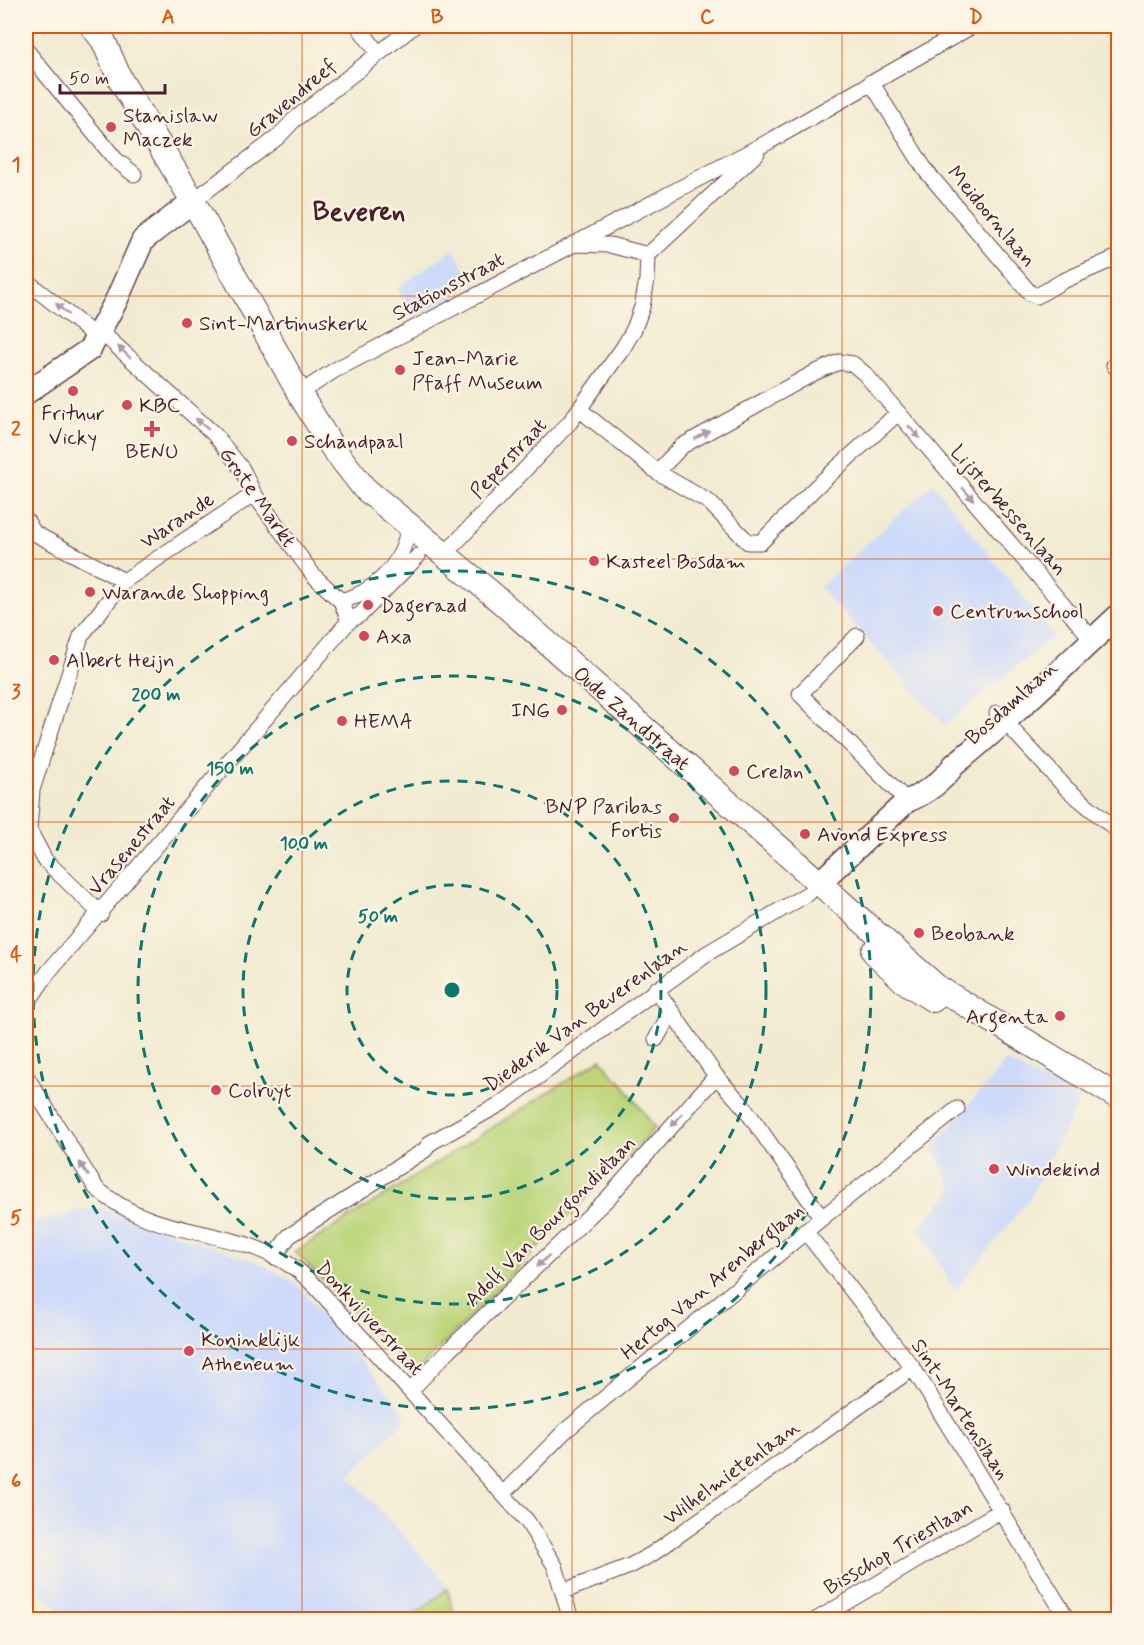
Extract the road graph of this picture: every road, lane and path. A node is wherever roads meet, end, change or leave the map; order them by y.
1 (76, 26) edge
2 (92, 26) edge
3 (358, 26) edge
4 (414, 26) edge
5 (972, 26) edge
6 (26, 50) edge
7 (378, 53) junction
8 (121, 81) junction
9 (871, 82) junction
10 (770, 141) junction
11 (709, 163) junction
12 (134, 174) dead end
13 (723, 184) junction
14 (193, 201) junction
15 (573, 244) junction
16 (648, 255) junction
17 (1119, 257) edge
18 (26, 280) edge
19 (99, 335) junction
20 (312, 385) dead end
21 (26, 393) edge
22 (579, 410) junction
23 (897, 414) junction
24 (657, 472) junction
25 (254, 494) junction
26 (26, 520) edge
27 (427, 551) junction
28 (124, 581) junction
29 (341, 601) junction
30 (1119, 604) edge
31 (1119, 616) edge
32 (349, 621) junction
33 (1087, 633) junction
34 (857, 636) dead end
35 (1001, 718) junction
36 (907, 801) junction
37 (1119, 831) edge
38 (814, 888) junction
39 (100, 914) junction
40 (656, 989) junction
41 (26, 1005) edge
42 (671, 1012) junction
43 (656, 1039) dead end
44 (26, 1076) edge
45 (716, 1076) junction
46 (1119, 1097) edge
47 (957, 1109) dead end
48 (822, 1218) junction
49 (805, 1231) junction
50 (274, 1257) junction
51 (913, 1368) junction
52 (410, 1391) junction
53 (502, 1494) junction
54 (1002, 1510) junction
55 (564, 1591) junction
56 (571, 1620) edge
57 (816, 1620) edge
58 (1068, 1620) edge

1 - 8 main road
2 - 8 main road
3 - 7 street
4 - 7 street, Gravendreef
5 - 9 street, Stationsstraat
6 - 12 street
7 - 14 street, Gravendreef
8 - 14 main road
9 - 10 street, Stationsstraat
9 - 17 street, Meidoornlaan
10 - 11 street, Stationsstraat
10 - 13 street, Stationsstraat
11 - 13 street
11 - 15 street, Stationsstraat
13 - 16 street, Stationsstraat
14 - 19 street
14 - 27 main road
15 - 16 street, Stationsstraat
15 - 20 street, Stationsstraat
16 - 22 street, Peperstraat
19 -> 18 street, Grote Markt
19 - 21 street
25 -> 19 street, Grote Markt
22 - 24 street
22 - 27 street, Peperstraat
24 -> 23 street, Lijsterbessenlaan
23 - 24 street
23 -> 33 street, Lijsterbessenlaan
25 - 28 street, Warande
25 - 29 street, Grote Markt
26 - 28 street
27 - 29 street
27 - 32 street
27 - 38 main road, Oude Zandstraat
28 - 39 street, Warande
29 - 32 street
30 - 33 street, Bosdamlaan
31 - 35 street, Bosdamlaan
32 - 39 street, Vrasenestraat
33 - 35 street, Bosdamlaan
34 - 36 street
35 - 36 street, Bosdamlaan
35 - 37 street
36 - 38 street, Bosdamlaan
38 - 40 street, Diederik Van Beverenlaan
38 - 46 main road, Oude Zandstraat
39 - 41 street, Vrasenestraat
40 - 42 street
40 - 50 street, Diederik Van Beverenlaan
42 - 43 street
42 - 45 street
50 -> 44 street, Donkvijverstraat
45 - 48 street
45 -> 52 street, Adolf Van Bourgondiëlaan
47 - 48 street, Hertog Van Arenberglaan
48 - 49 street, Hertog Van Arenberglaan
49 - 51 street, Sint-Martenslaan
49 - 53 street, Hertog Van Arenberglaan
50 - 52 street, Donkvijverstraat
51 - 54 street, Sint-Martenslaan
51 - 55 street, Wilhelmietenlaan
52 - 53 street, Donkvijverstraat
53 - 55 street, Donkvijverstraat
54 - 57 street, Bisschop Triestlaan
54 - 58 street, Sint-Martenslaan
55 - 56 street, Donkvijverstraat

